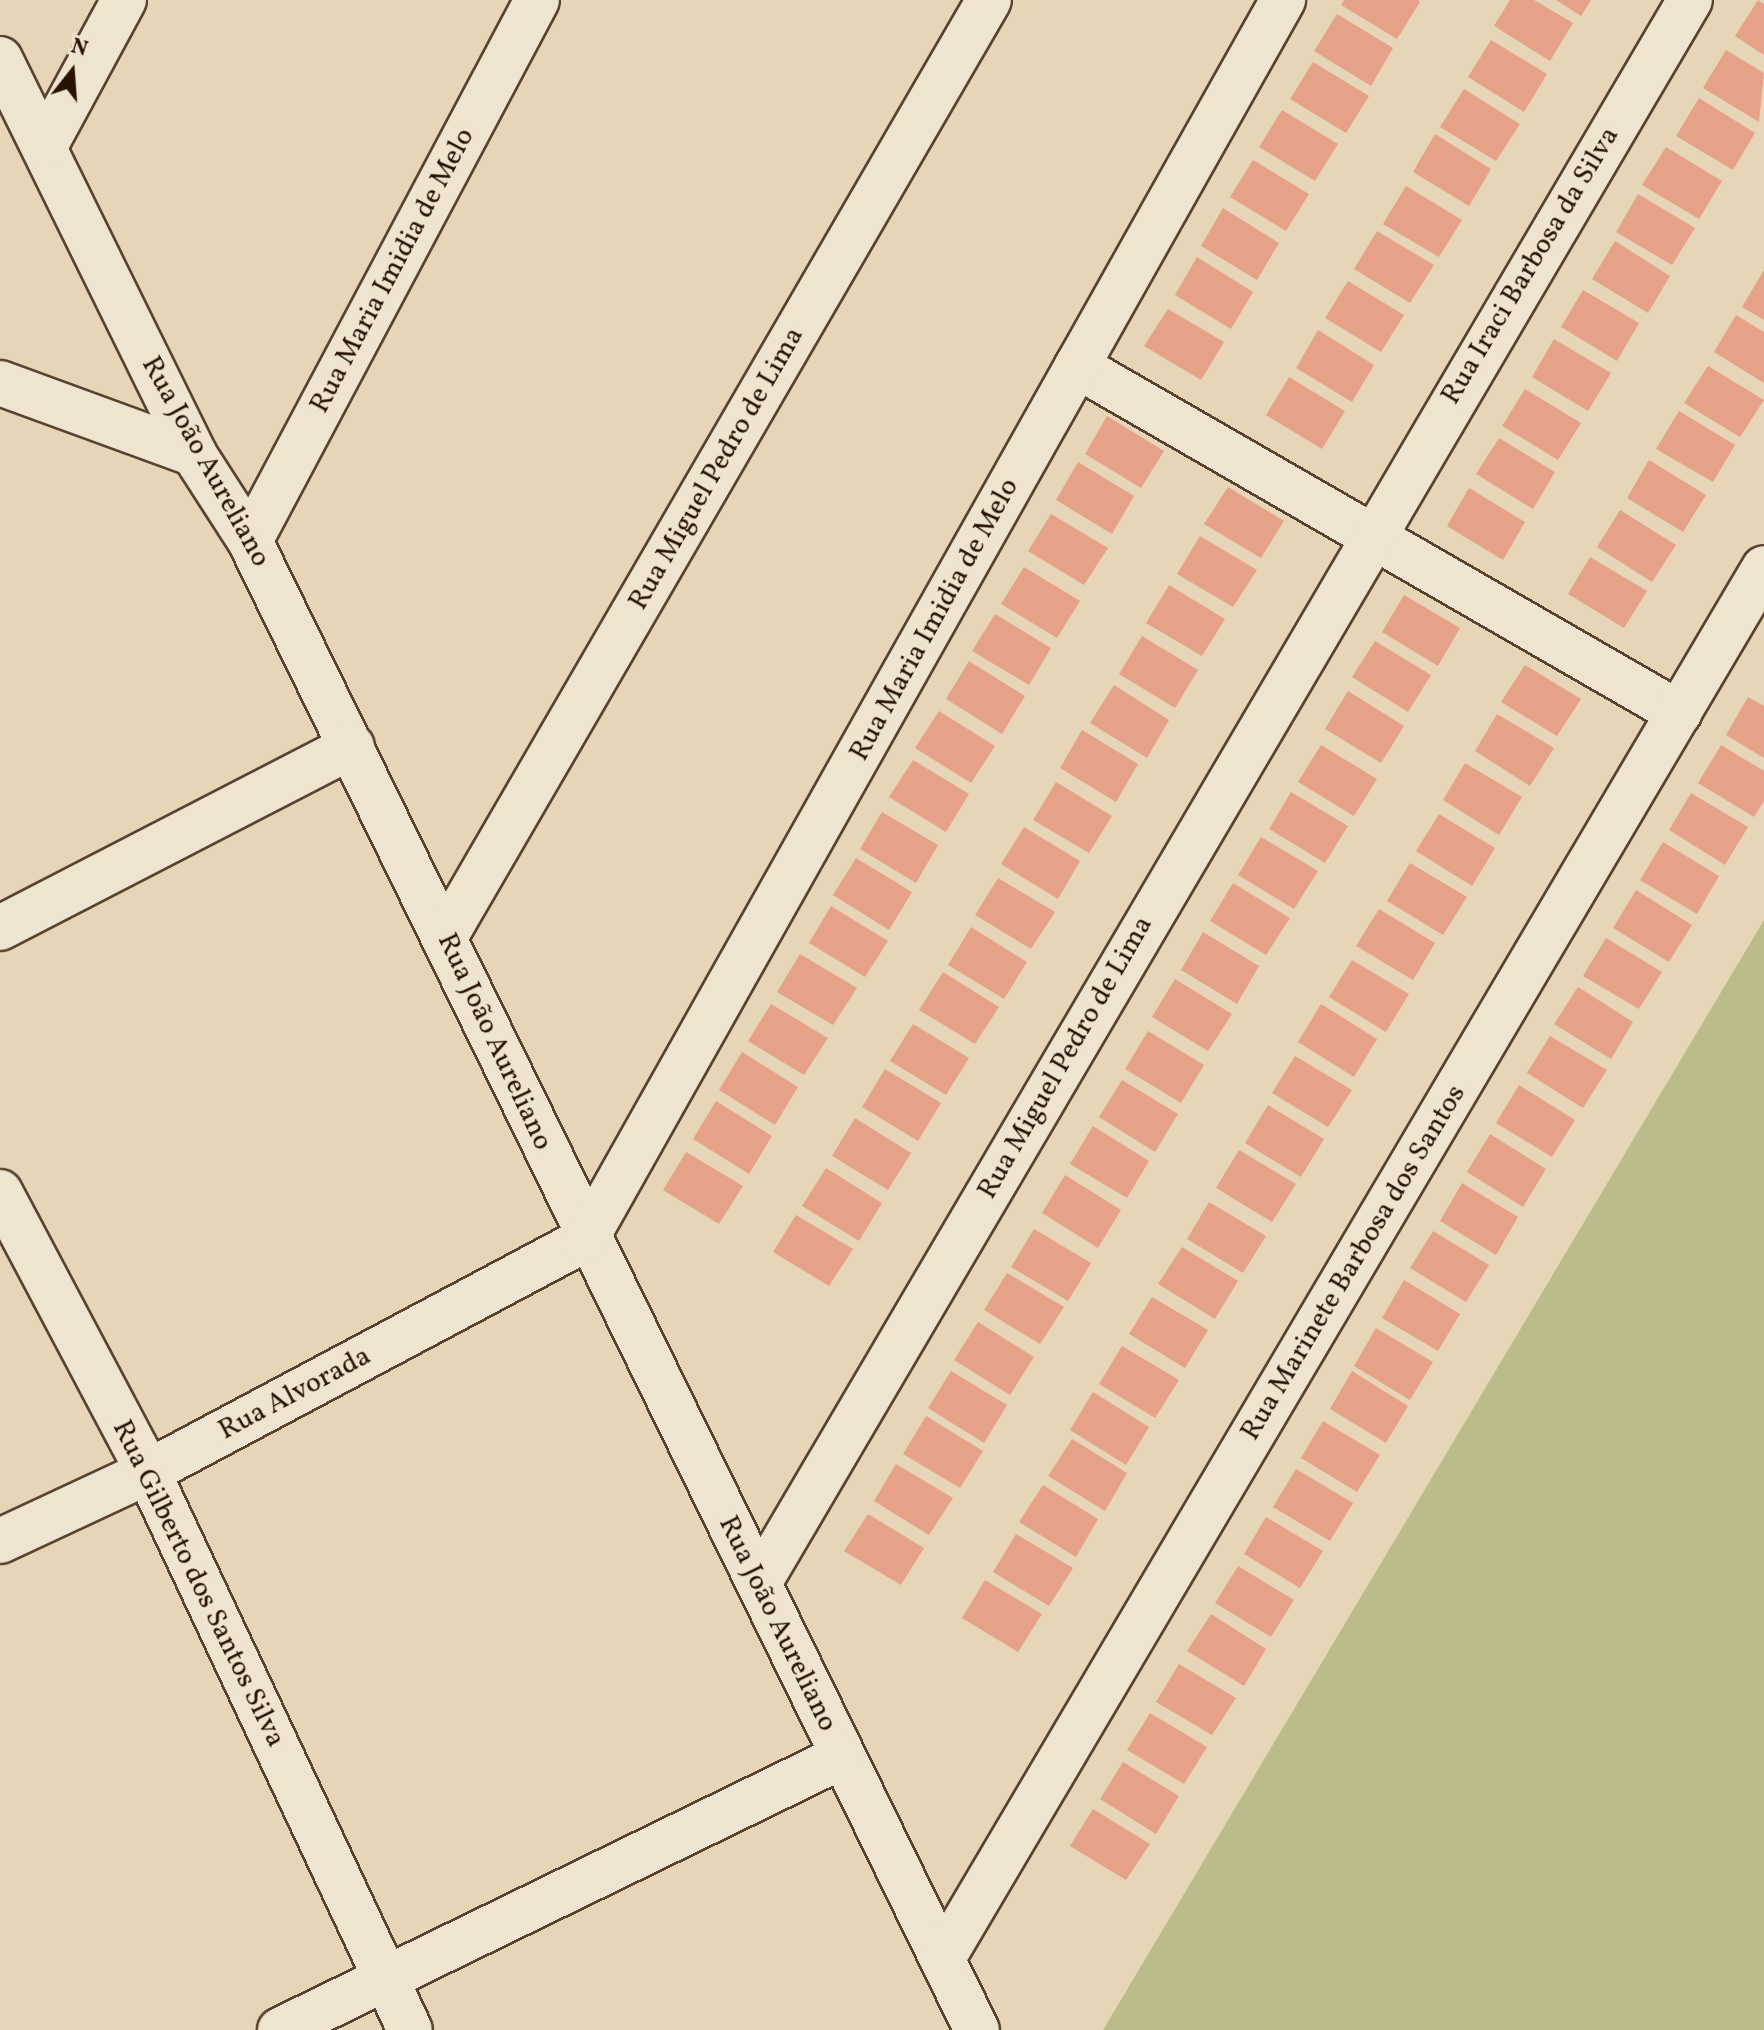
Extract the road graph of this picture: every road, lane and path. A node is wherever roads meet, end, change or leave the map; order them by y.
1 (124, 0) edge
2 (537, 0) edge
3 (989, 0) edge
4 (1283, 0) edge
5 (1690, 0) edge
6 (0, 59) edge
7 (45, 146) junction
8 (1077, 366) junction
9 (0, 383) edge
10 (194, 454) junction
11 (1372, 533) junction
12 (250, 541) junction
13 (1764, 568) edge
14 (1679, 713) junction
15 (352, 746) junction
16 (0, 928) edge
17 (445, 937) junction
18 (0, 1192) edge
19 (586, 1239) junction
20 (148, 1472) junction
21 (0, 1541) edge
22 (759, 1583) junction
23 (841, 1757) junction
24 (943, 1958) junction
25 (386, 1981) junction
26 (280, 2030) edge
27 (410, 2030) edge
28 (977, 2030) edge

1 - 7 street
2 - 12 street, Rua Maria Imidia de Melo
3 - 17 street, Rua Miguel Pedro de Lima
4 - 8 street, Rua Maria Imidia de Melo
5 - 11 street, Rua Iraci Barbosa da Silva
6 - 7 street, Rua João Aureliano
7 - 10 street, Rua João Aureliano
8 - 11 street
8 - 19 street, Rua Maria Imidia de Melo
9 - 10 street
10 - 12 street, Rua João Aureliano
11 - 14 street
11 - 22 street, Rua Miguel Pedro de Lima
12 - 15 street, Rua João Aureliano
13 - 14 street, Rua Marinete Barbosa dos Santos
14 - 24 street, Rua Marinete Barbosa dos Santos
15 - 16 street
15 - 17 street, Rua João Aureliano
17 - 19 street, Rua João Aureliano
18 - 20 street, Rua Gilberto dos Santos Silva
19 - 20 street, Rua Alvorada
19 - 22 street, Rua João Aureliano
20 - 21 street, Rua Alvorada
20 - 25 street, Rua Gilberto dos Santos Silva
22 - 23 street, Rua João Aureliano
23 - 24 street, Rua João Aureliano
23 - 25 street
24 - 28 street, Rua João Aureliano
25 - 26 street
25 - 27 street, Rua Gilberto dos Santos Silva

